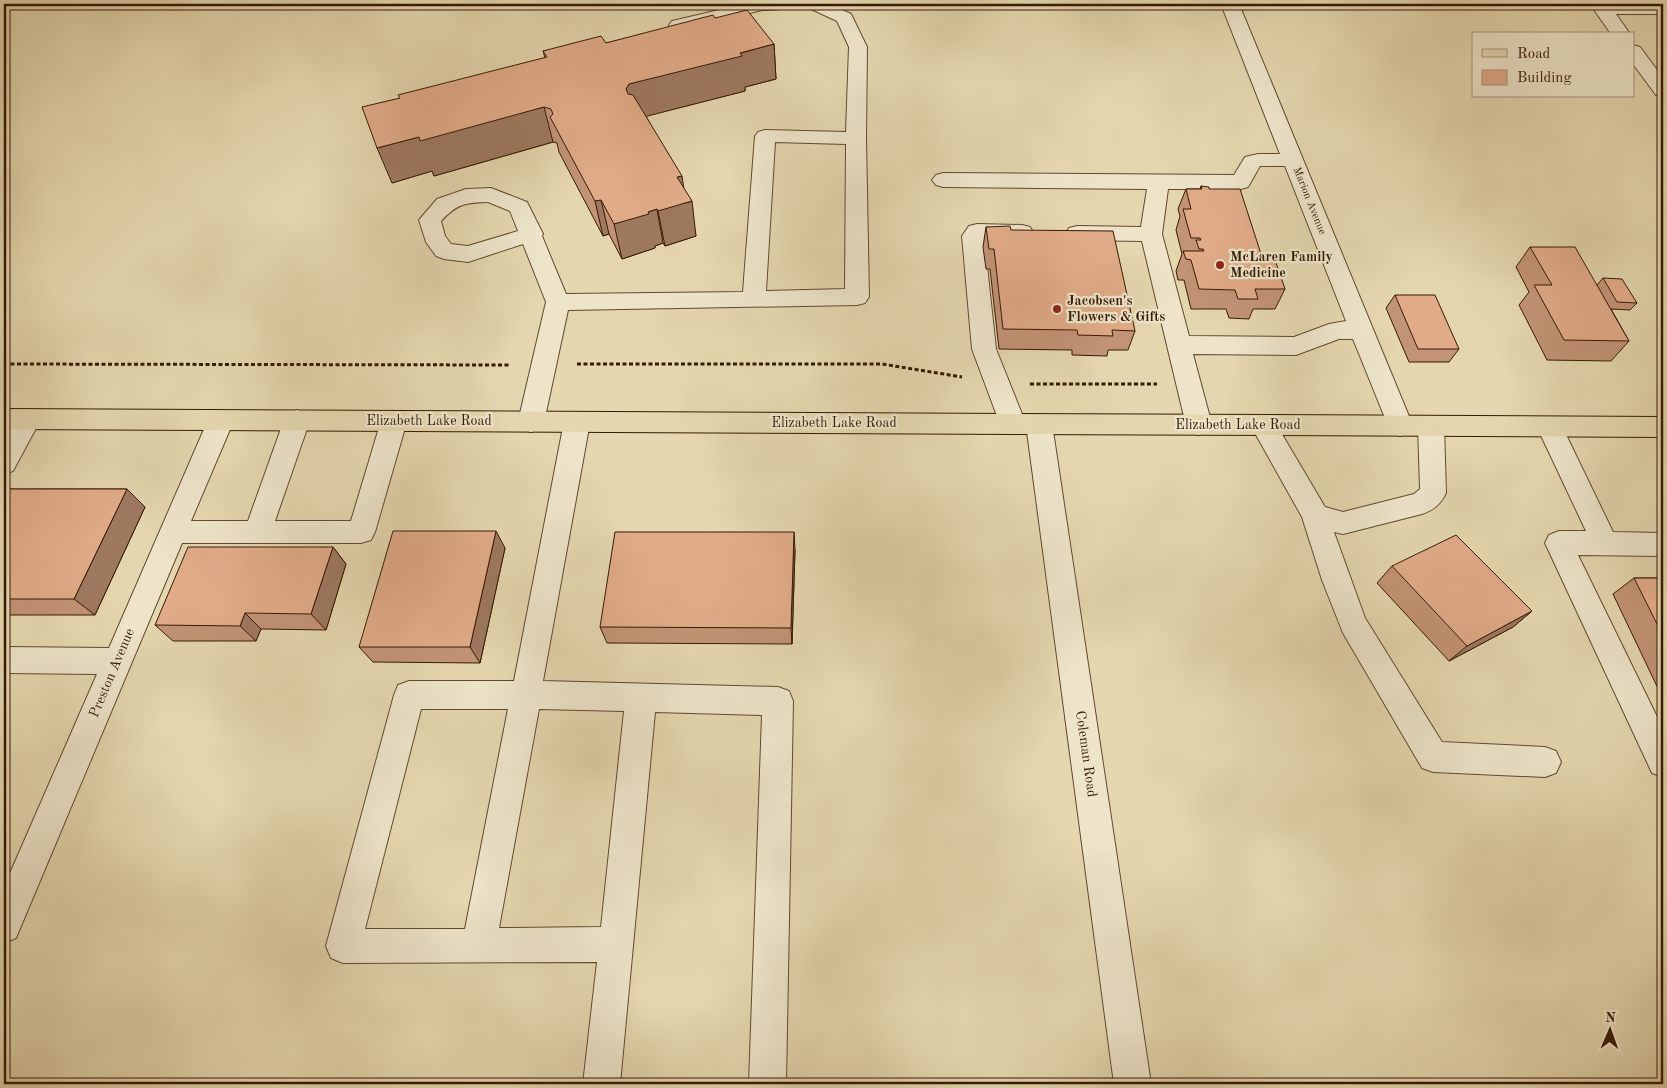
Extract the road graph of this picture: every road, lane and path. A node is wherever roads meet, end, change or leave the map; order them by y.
1 (798, 4) edge
2 (815, 4) edge
3 (1230, 4) edge
4 (1600, 6) edge
5 (1663, 9) edge
6 (661, 30) edge
7 (1620, 32) edge
8 (1634, 52) edge
9 (1663, 91) edge
10 (856, 138) junction
11 (1293, 160) junction
12 (943, 180) dead end
13 (1158, 182) junction
14 (532, 234) dead end
15 (1151, 234) junction
16 (754, 300) junction
17 (558, 302) junction
18 (1361, 330) junction
19 (1179, 344) junction
20 (4, 364) edge
21 (543, 365) junction
22 (996, 381) junction
23 (1189, 383) junction
24 (16, 419) edge
25 (221, 420) junction
26 (297, 420) junction
27 (394, 421) junction
28 (531, 422) junction
29 (577, 422) junction
30 (1026, 424) junction
31 (1199, 425) junction
32 (1264, 426) junction
33 (1400, 426) junction
34 (1431, 426) junction
35 (1550, 427) junction
36 (1663, 427) edge
37 (4, 464) edge
38 (1315, 515) junction
39 (172, 532) junction
40 (257, 532) junction
41 (1605, 544) junction
42 (1663, 544) edge
43 (4, 660) edge
44 (117, 662) junction
45 (527, 695) junction
46 (642, 698) junction
47 (1545, 762) dead end
48 (1663, 762) edge
49 (4, 926) edge
50 (616, 944) junction
51 (479, 946) junction
52 (602, 1084) edge
53 (768, 1084) edge
54 (1133, 1084) edge

1 - 6 street
2 - 10 street
3 - 11 street, Marion Avenue
4 - 5 street
4 - 7 street
8 - 9 street
10 - 16 street
10 - 16 street
11 - 13 street
11 - 18 street, Marion Avenue
12 - 13 street
13 - 15 street
14 - 17 street
15 - 19 street
15 - 22 street, Coleman Road
16 - 17 street
17 - 21 street
18 - 19 street
18 - 33 street, Marion Avenue
19 - 23 street
20 - 21 path
21 - 22 path
21 - 28 street
22 - 23 path
22 - 30 street, Coleman Road
23 - 31 street
24 - 25 main road, Elizabeth Lake Road
24 - 37 street
25 - 26 main road, Elizabeth Lake Road
25 - 39 street, Preston Avenue
26 - 27 main road, Elizabeth Lake Road
26 - 40 street
27 - 28 main road, Elizabeth Lake Road
27 - 40 street
28 - 29 main road, Elizabeth Lake Road
29 - 30 main road, Elizabeth Lake Road
29 - 45 street
30 - 31 main road, Elizabeth Lake Road
30 - 54 street, Coleman Road
31 - 32 main road, Elizabeth Lake Road
32 - 33 main road, Elizabeth Lake Road
32 - 38 street
33 - 34 main road, Elizabeth Lake Road
34 - 35 main road, Elizabeth Lake Road
34 - 38 street
35 - 36 main road, Elizabeth Lake Road
35 - 41 street
38 - 47 street
39 - 40 street
39 - 44 street, Preston Avenue
41 - 42 street
41 - 48 street
43 - 44 street
44 - 49 street, Preston Avenue
45 - 46 street
45 - 51 street
45 - 51 street
46 - 50 street
46 - 53 street
50 - 51 street
50 - 52 street

